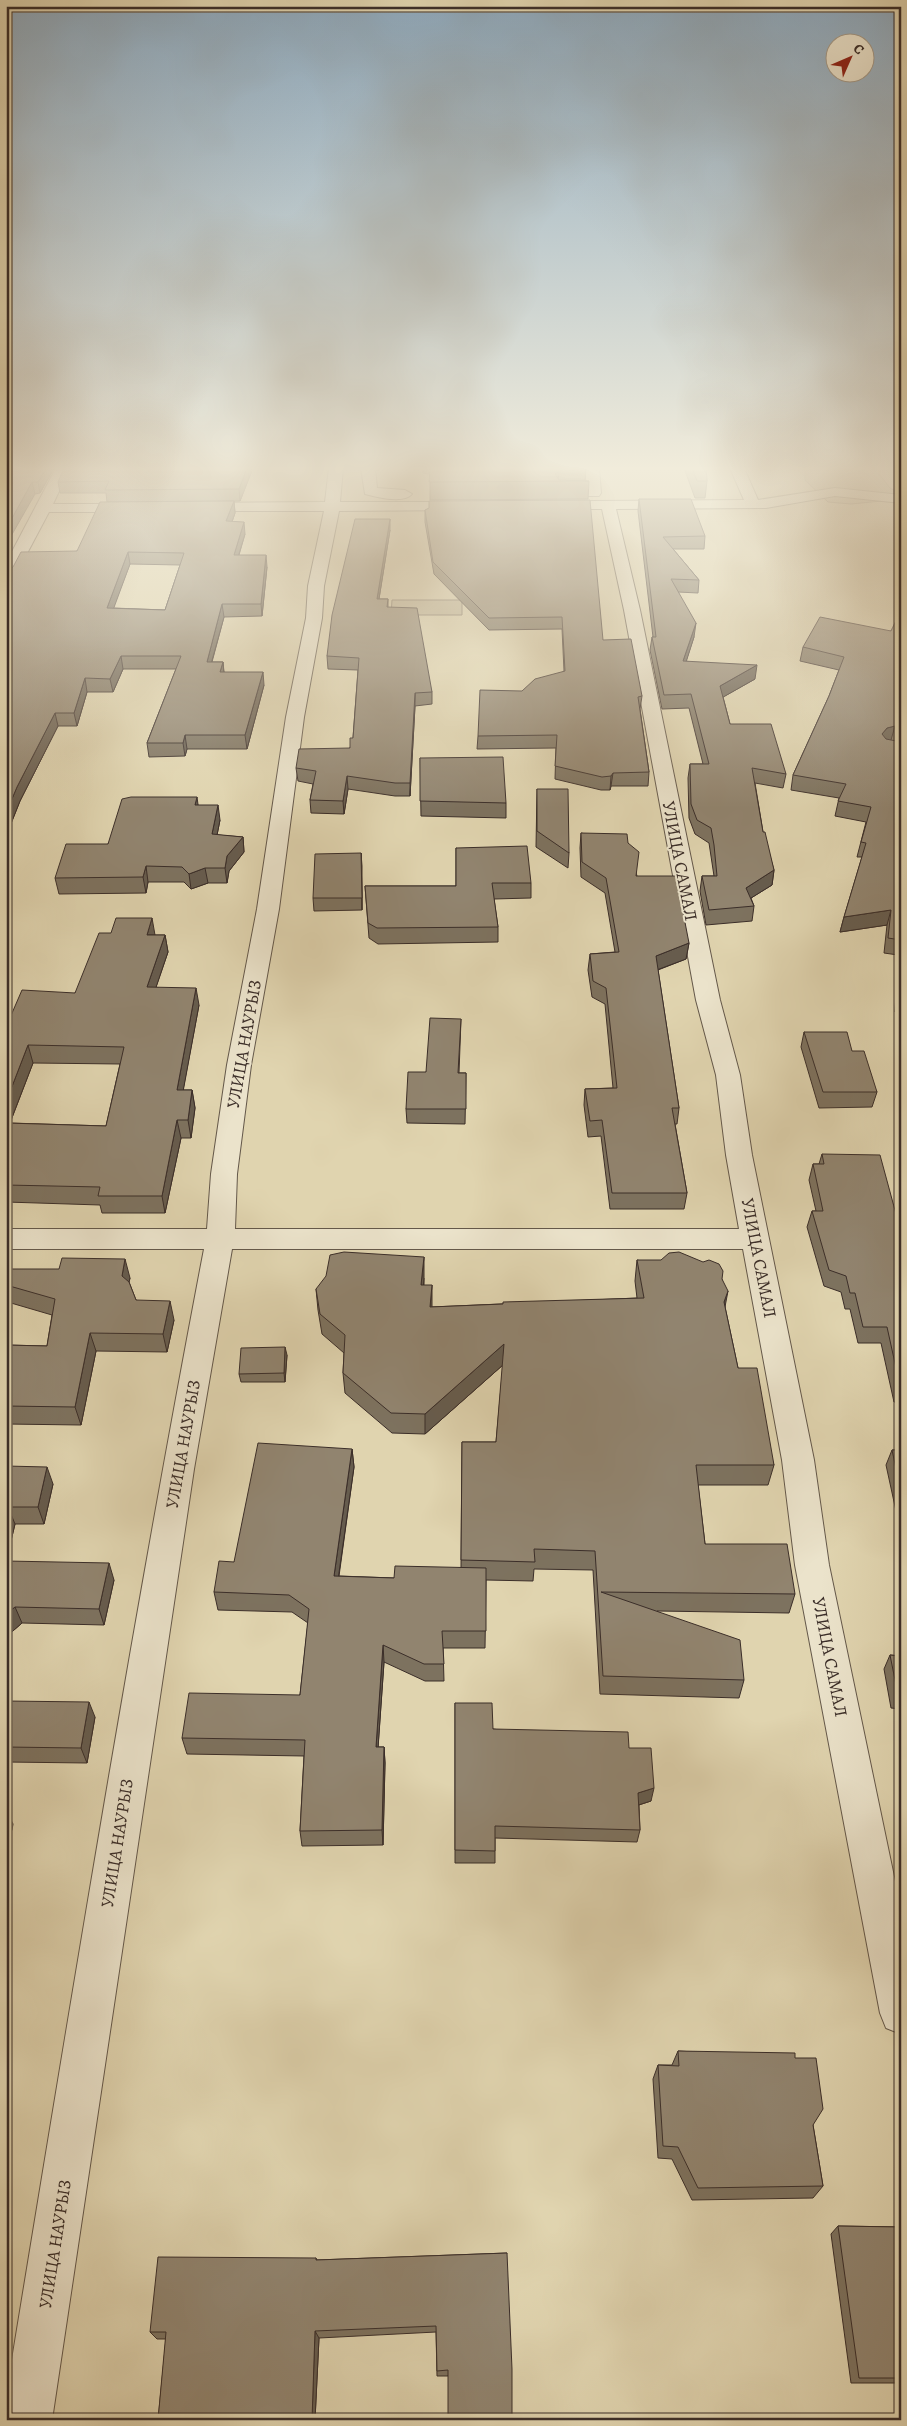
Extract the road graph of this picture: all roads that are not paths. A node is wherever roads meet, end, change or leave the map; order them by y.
1 (317, 581) edge
2 (625, 581) edge
3 (756, 1239) junction
4 (6, 1240) edge
5 (220, 1240) junction
6 (901, 2013) edge
7 (27, 2420) edge

1 - 5 street, УЛИЦА НАУРЫЗ
2 - 3 street, УЛИЦА САМАЛ
3 - 5 street
3 - 6 street, УЛИЦА САМАЛ
4 - 5 street
5 - 7 street, УЛИЦА НАУРЫЗ

